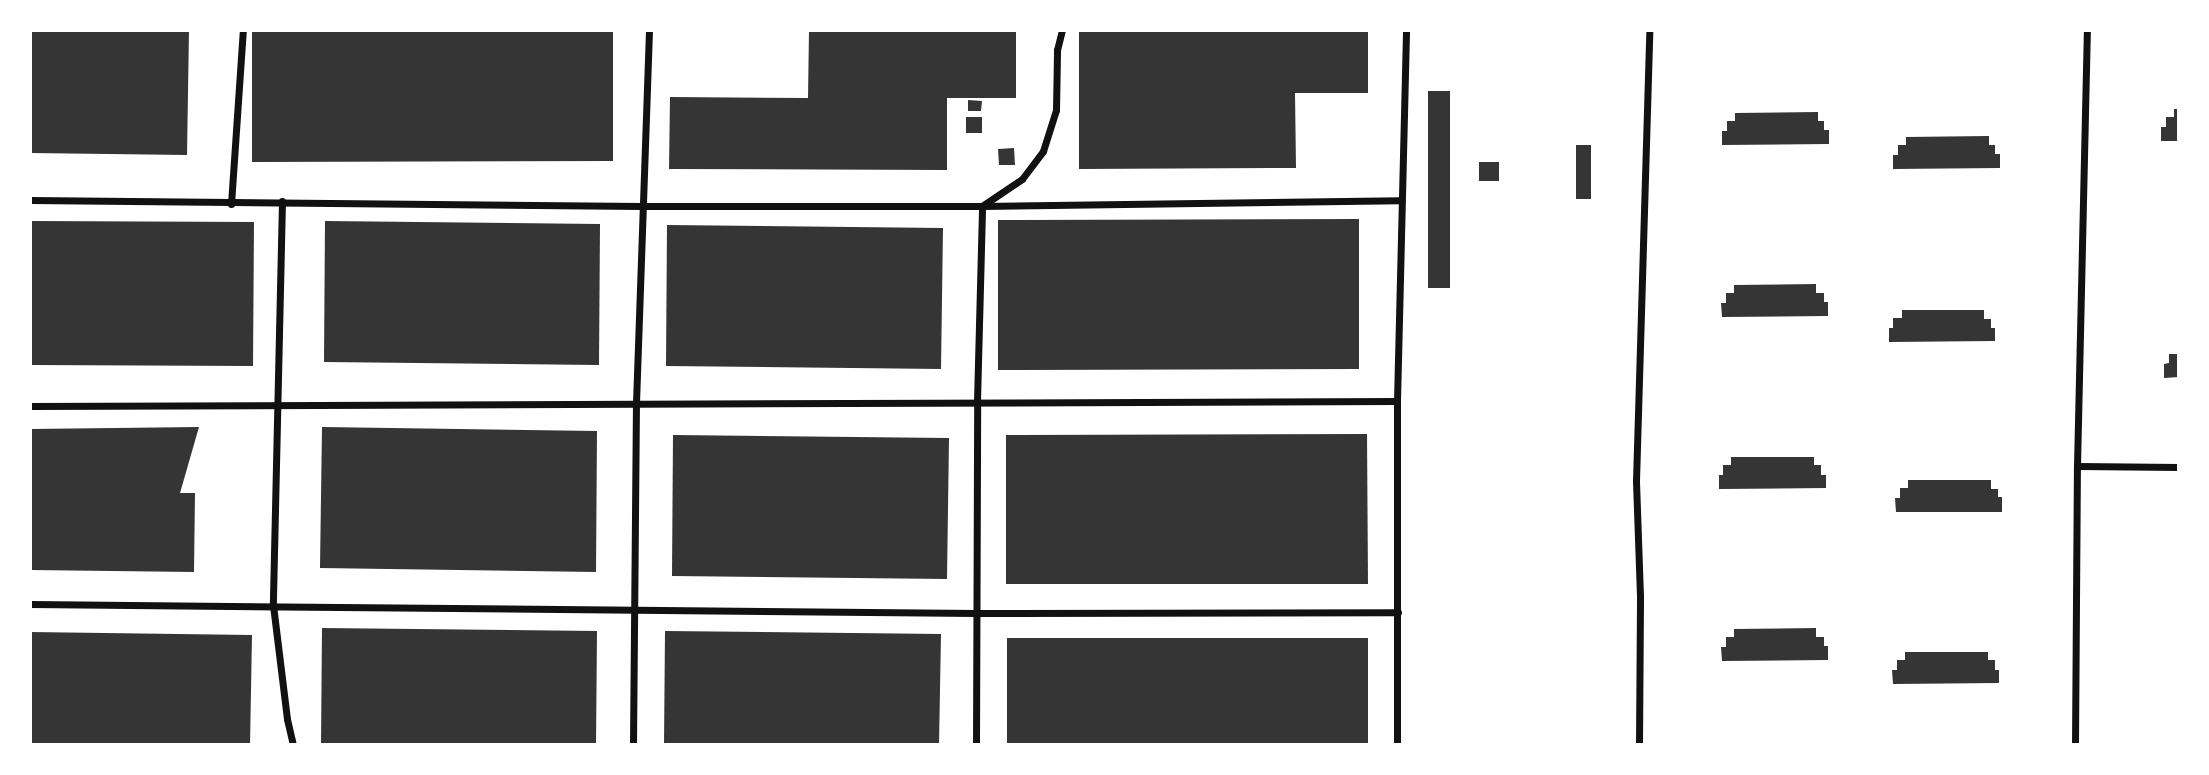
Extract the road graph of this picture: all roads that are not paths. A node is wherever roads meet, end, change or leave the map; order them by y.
1 (243, 30) edge
2 (649, 30) edge
3 (1062, 30) edge
4 (1406, 30) edge
5 (1649, 30) edge
6 (2087, 30) edge
7 (30, 200) edge
8 (1400, 200) junction
9 (282, 201) junction
10 (231, 204) junction
11 (640, 206) junction
12 (982, 206) junction
13 (977, 401) junction
14 (1397, 401) junction
15 (636, 403) junction
16 (277, 404) junction
17 (30, 406) edge
18 (2077, 466) junction
19 (2179, 467) edge
20 (30, 604) edge
21 (273, 605) junction
22 (636, 608) junction
23 (1398, 612) junction
24 (976, 613) junction
25 (293, 745) edge
26 (633, 745) edge
27 (976, 745) edge
28 (1396, 745) edge
29 (1639, 745) edge
30 (2075, 745) edge

1 - 10 street
2 - 11 street
3 - 12 street
4 - 8 street
5 - 29 street
6 - 18 street
7 - 10 street
8 - 12 street
8 - 14 street
9 - 10 street
9 - 11 street
9 - 16 street
11 - 12 street
11 - 15 street
12 - 13 street
13 - 14 street
13 - 15 street
13 - 24 street
14 - 23 street
15 - 16 street
15 - 22 street
16 - 17 street
16 - 21 street
18 - 19 street
18 - 30 street
20 - 21 street
21 - 22 street
21 - 25 street
22 - 24 street
22 - 26 street
23 - 24 street
23 - 28 street
24 - 27 street

